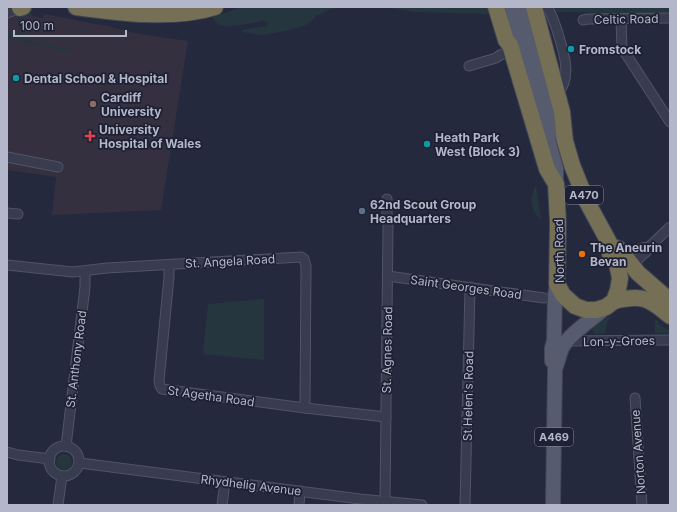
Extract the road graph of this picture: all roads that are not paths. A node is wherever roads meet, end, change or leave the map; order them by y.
1 (76, 7) edge
2 (215, 7) edge
3 (496, 7) edge
4 (502, 7) edge
5 (512, 7) edge
6 (522, 7) edge
7 (534, 7) edge
8 (547, 7) edge
9 (670, 18) edge
10 (621, 19) junction
11 (583, 20) dead end
12 (510, 48) junction
13 (469, 66) dead end
14 (549, 103) junction
15 (670, 122) edge
16 (7, 157) edge
17 (58, 167) dead end
18 (556, 184) junction
19 (387, 199) dead end
20 (7, 213) edge
21 (18, 214) dead end
22 (670, 227) edge
23 (649, 246) junction
24 (615, 248) junction
25 (7, 265) edge
26 (169, 265) junction
27 (634, 268) junction
28 (84, 271) junction
29 (388, 276) junction
30 (557, 284) junction
31 (470, 287) junction
32 (544, 298) dead end
33 (670, 301) edge
34 (610, 304) junction
35 (670, 316) edge
36 (586, 324) junction
37 (593, 340) junction
38 (670, 340) edge
39 (567, 341) junction
40 (555, 369) junction
41 (635, 398) dead end
42 (305, 408) junction
43 (386, 417) junction
44 (66, 446) junction
45 (7, 452) edge
46 (50, 459) junction
47 (80, 463) junction
48 (62, 476) junction
49 (225, 482) junction
50 (300, 491) junction
51 (385, 501) junction
52 (58, 505) edge
53 (222, 505) edge
54 (299, 505) edge
55 (422, 505) edge
56 (465, 505) edge
57 (553, 505) edge
58 (642, 505) edge

1 - 2 highway
3 - 12 highway
4 - 12 highway
5 - 14 main road, North Road / A470
6 - 14 main road, North Road / A470
7 - 14 highway
8 - 14 street
9 - 10 street, Celtic Road
10 - 11 street, Celtic Road
10 - 15 street
12 - 13 street
12 - 18 highway
14 - 18 main road, North Road / A470
14 - 24 highway, A470
16 - 17 street
18 - 30 highway, North Road / A470
19 - 29 street, St. Agnes Road
20 - 21 street
22 - 23 street
23 - 24 street
23 - 27 street
24 - 27 highway, A470
24 - 34 highway, A470
25 - 28 street, St. Angela Road
26 - 28 street, St. Angela Road
26 - 42 street, St Agetha Road
26 - 42 street, St. Angela Road
27 - 33 highway, A470
28 - 44 street, St. Anthony Road
29 - 31 street, Saint Georges Road
29 - 43 street, St. Agnes Road
30 - 34 highway, North Road
30 - 40 main road, A469
31 - 32 street, Saint Georges Road
31 - 56 street, St Helen's Road
34 - 35 highway, North Road
34 - 36 main road, A469
36 - 37 street
36 - 39 main road, A469
37 - 38 street, Lon-y-Groes
37 - 39 street, Lon-y-Groes
39 - 40 main road, A469
40 - 57 main road, A469
41 - 58 street, Norton Avenue
42 - 43 street, St Agetha Road
43 - 51 street, St. Agnes Road
44 - 46 street
44 - 47 street
45 - 46 street
46 - 48 street
47 - 48 street
47 - 49 street, Rhydhelig Avenue
48 - 52 street
49 - 50 street, Rhydhelig Avenue
49 - 53 street
50 - 51 street, Rhydhelig Avenue
50 - 54 street
51 - 55 street, Rhydhelig Avenue

